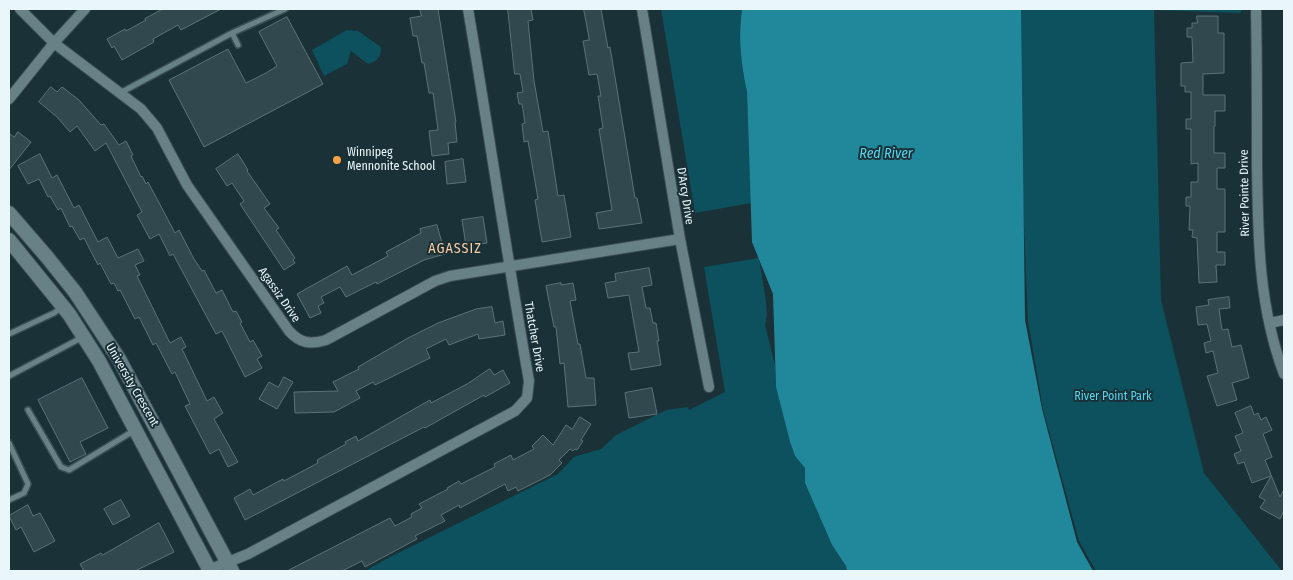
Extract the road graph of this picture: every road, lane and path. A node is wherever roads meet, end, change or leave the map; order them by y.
1 (20, 9) edge
2 (85, 9) edge
3 (285, 9) edge
4 (468, 9) edge
5 (642, 9) edge
6 (1256, 9) edge
7 (232, 33) junction
8 (54, 42) junction
9 (238, 45) dead end
10 (119, 93) junction
11 (9, 99) edge
12 (9, 213) edge
13 (680, 239) junction
14 (9, 240) edge
15 (509, 266) junction
16 (62, 307) junction
17 (1284, 320) edge
18 (1270, 323) junction
19 (9, 334) edge
20 (84, 337) junction
21 (1284, 374) edge
22 (9, 376) edge
23 (708, 387) dead end
24 (28, 410) dead end
25 (135, 430) junction
26 (9, 443) edge
27 (9, 500) edge
28 (229, 567) edge
29 (209, 571) edge

1 - 8 street, Agassiz Drive
2 - 8 street
3 - 7 lane
4 - 15 street, Thatcher Drive
5 - 13 street, D'Arcy Drive
6 - 18 street, River Pointe Drive
7 - 9 lane
7 - 10 lane
8 - 10 street, Agassiz Drive
8 - 11 street
10 - 15 street, Agassiz Drive
12 - 28 main road, University Crescent
13 - 15 street, Agassiz Drive
13 - 23 street, D'Arcy Drive
14 - 16 main road, University Crescent
15 - 28 street, Thatcher Drive
16 - 19 lane
16 - 20 main road, University Crescent
17 - 18 street
18 - 21 street, River Pointe Drive
20 - 22 lane
20 - 25 main road, University Crescent
24 - 25 lane
25 - 29 main road, University Crescent
26 - 27 lane
28 - 29 street, Thatcher Drive

